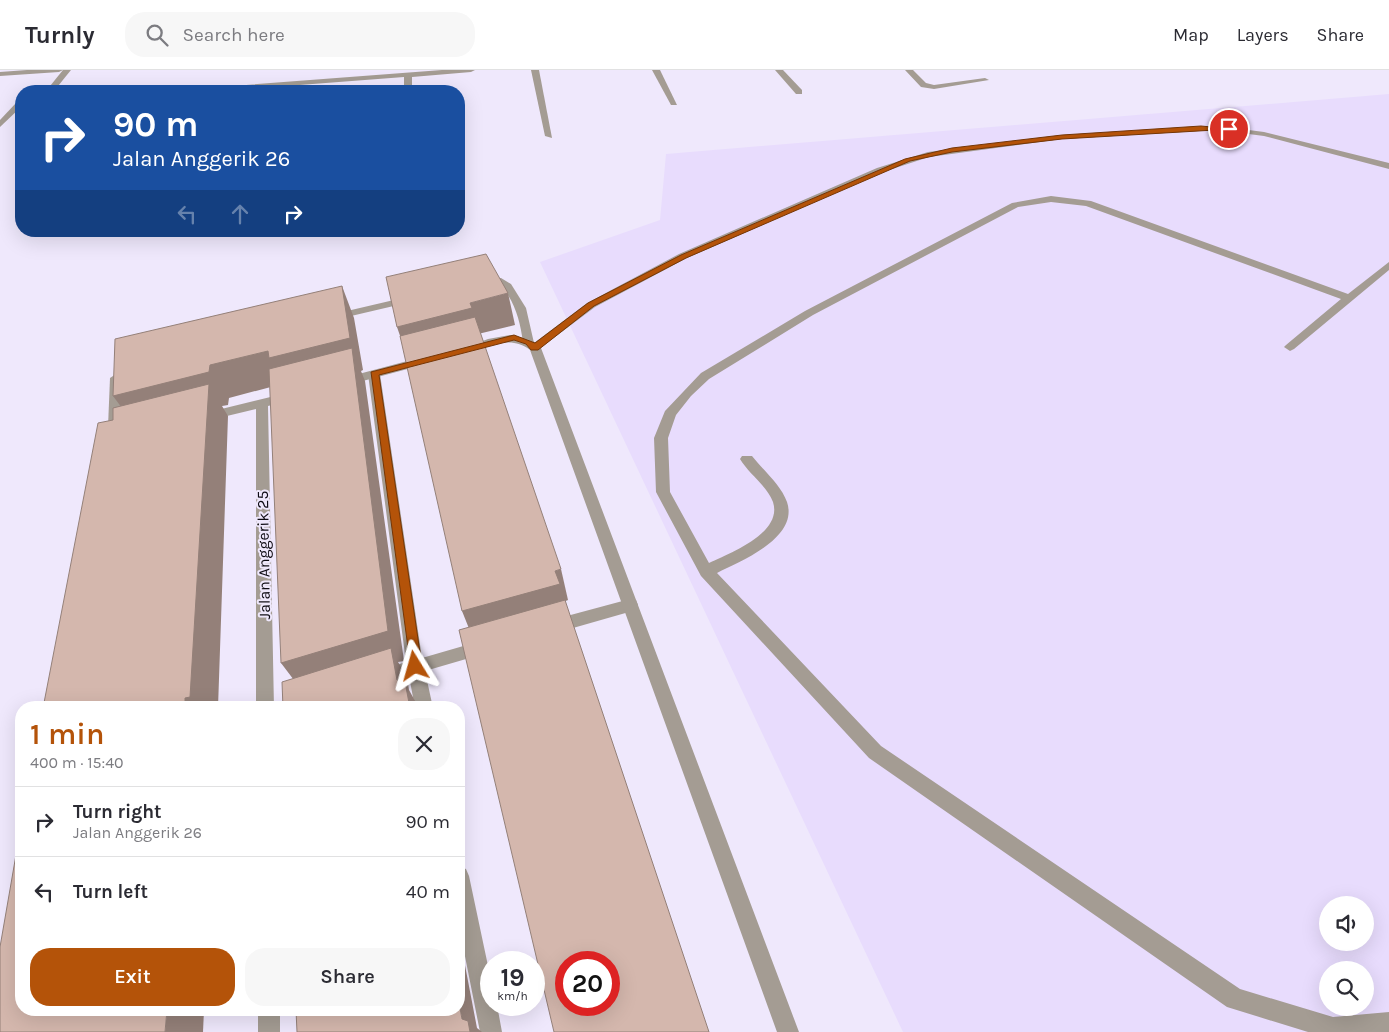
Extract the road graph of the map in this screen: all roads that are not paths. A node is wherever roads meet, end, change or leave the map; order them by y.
1 (58, 70) edge
2 (68, 70) edge
3 (349, 70) edge
4 (471, 70) edge
5 (535, 70) edge
6 (656, 70) edge
7 (780, 70) edge
8 (908, 70) edge
9 (0, 74) edge
10 (408, 75) junction
11 (347, 80) junction
12 (984, 80) dead end
13 (55, 85) edge
14 (310, 85) edge
15 (408, 85) edge
16 (799, 92) dead end
17 (674, 103) dead end
18 (15, 104) edge
19 (9, 105) dead end
20 (15, 109) edge
21 (0, 125) edge
22 (549, 136) dead end
23 (1389, 166) edge
24 (1389, 265) edge
25 (474, 284) edge
26 (426, 296) edge
27 (1349, 298) junction
28 (321, 320) edge
29 (532, 345) junction
30 (1290, 347) dead end
31 (128, 368) edge
32 (374, 374) junction
33 (327, 386) edge
34 (299, 394) edge
35 (262, 403) junction
36 (197, 419) edge
37 (118, 439) edge
38 (747, 459) dead end
39 (706, 572) junction
40 (630, 605) junction
41 (536, 632) edge
42 (499, 642) edge
43 (415, 666) junction
44 (368, 681) edge
45 (265, 701) edge
46 (422, 701) edge
47 (465, 905) edge
48 (269, 1016) edge
49 (1389, 1023) edge
50 (269, 1032) edge
51 (491, 1032) edge
52 (788, 1032) edge

1 - 9 street
2 - 13 street
3 - 11 street
4 - 10 street
5 - 22 street
6 - 17 street
7 - 16 street
8 - 12 street
10 - 11 street
10 - 15 street
11 - 14 street
18 - 19 street
20 - 21 street
23 - 29 street
24 - 27 street
25 - 29 street
26 - 28 street
27 - 30 street
27 - 39 street
29 - 32 street
29 - 40 street
31 - 37 street
32 - 33 street
32 - 43 street
34 - 35 street
35 - 36 street
35 - 45 street, Jalan Anggerik 25
38 - 39 street
39 - 49 street
40 - 41 street
40 - 52 street
42 - 43 street
43 - 44 street
43 - 46 street
47 - 51 street
48 - 50 street

